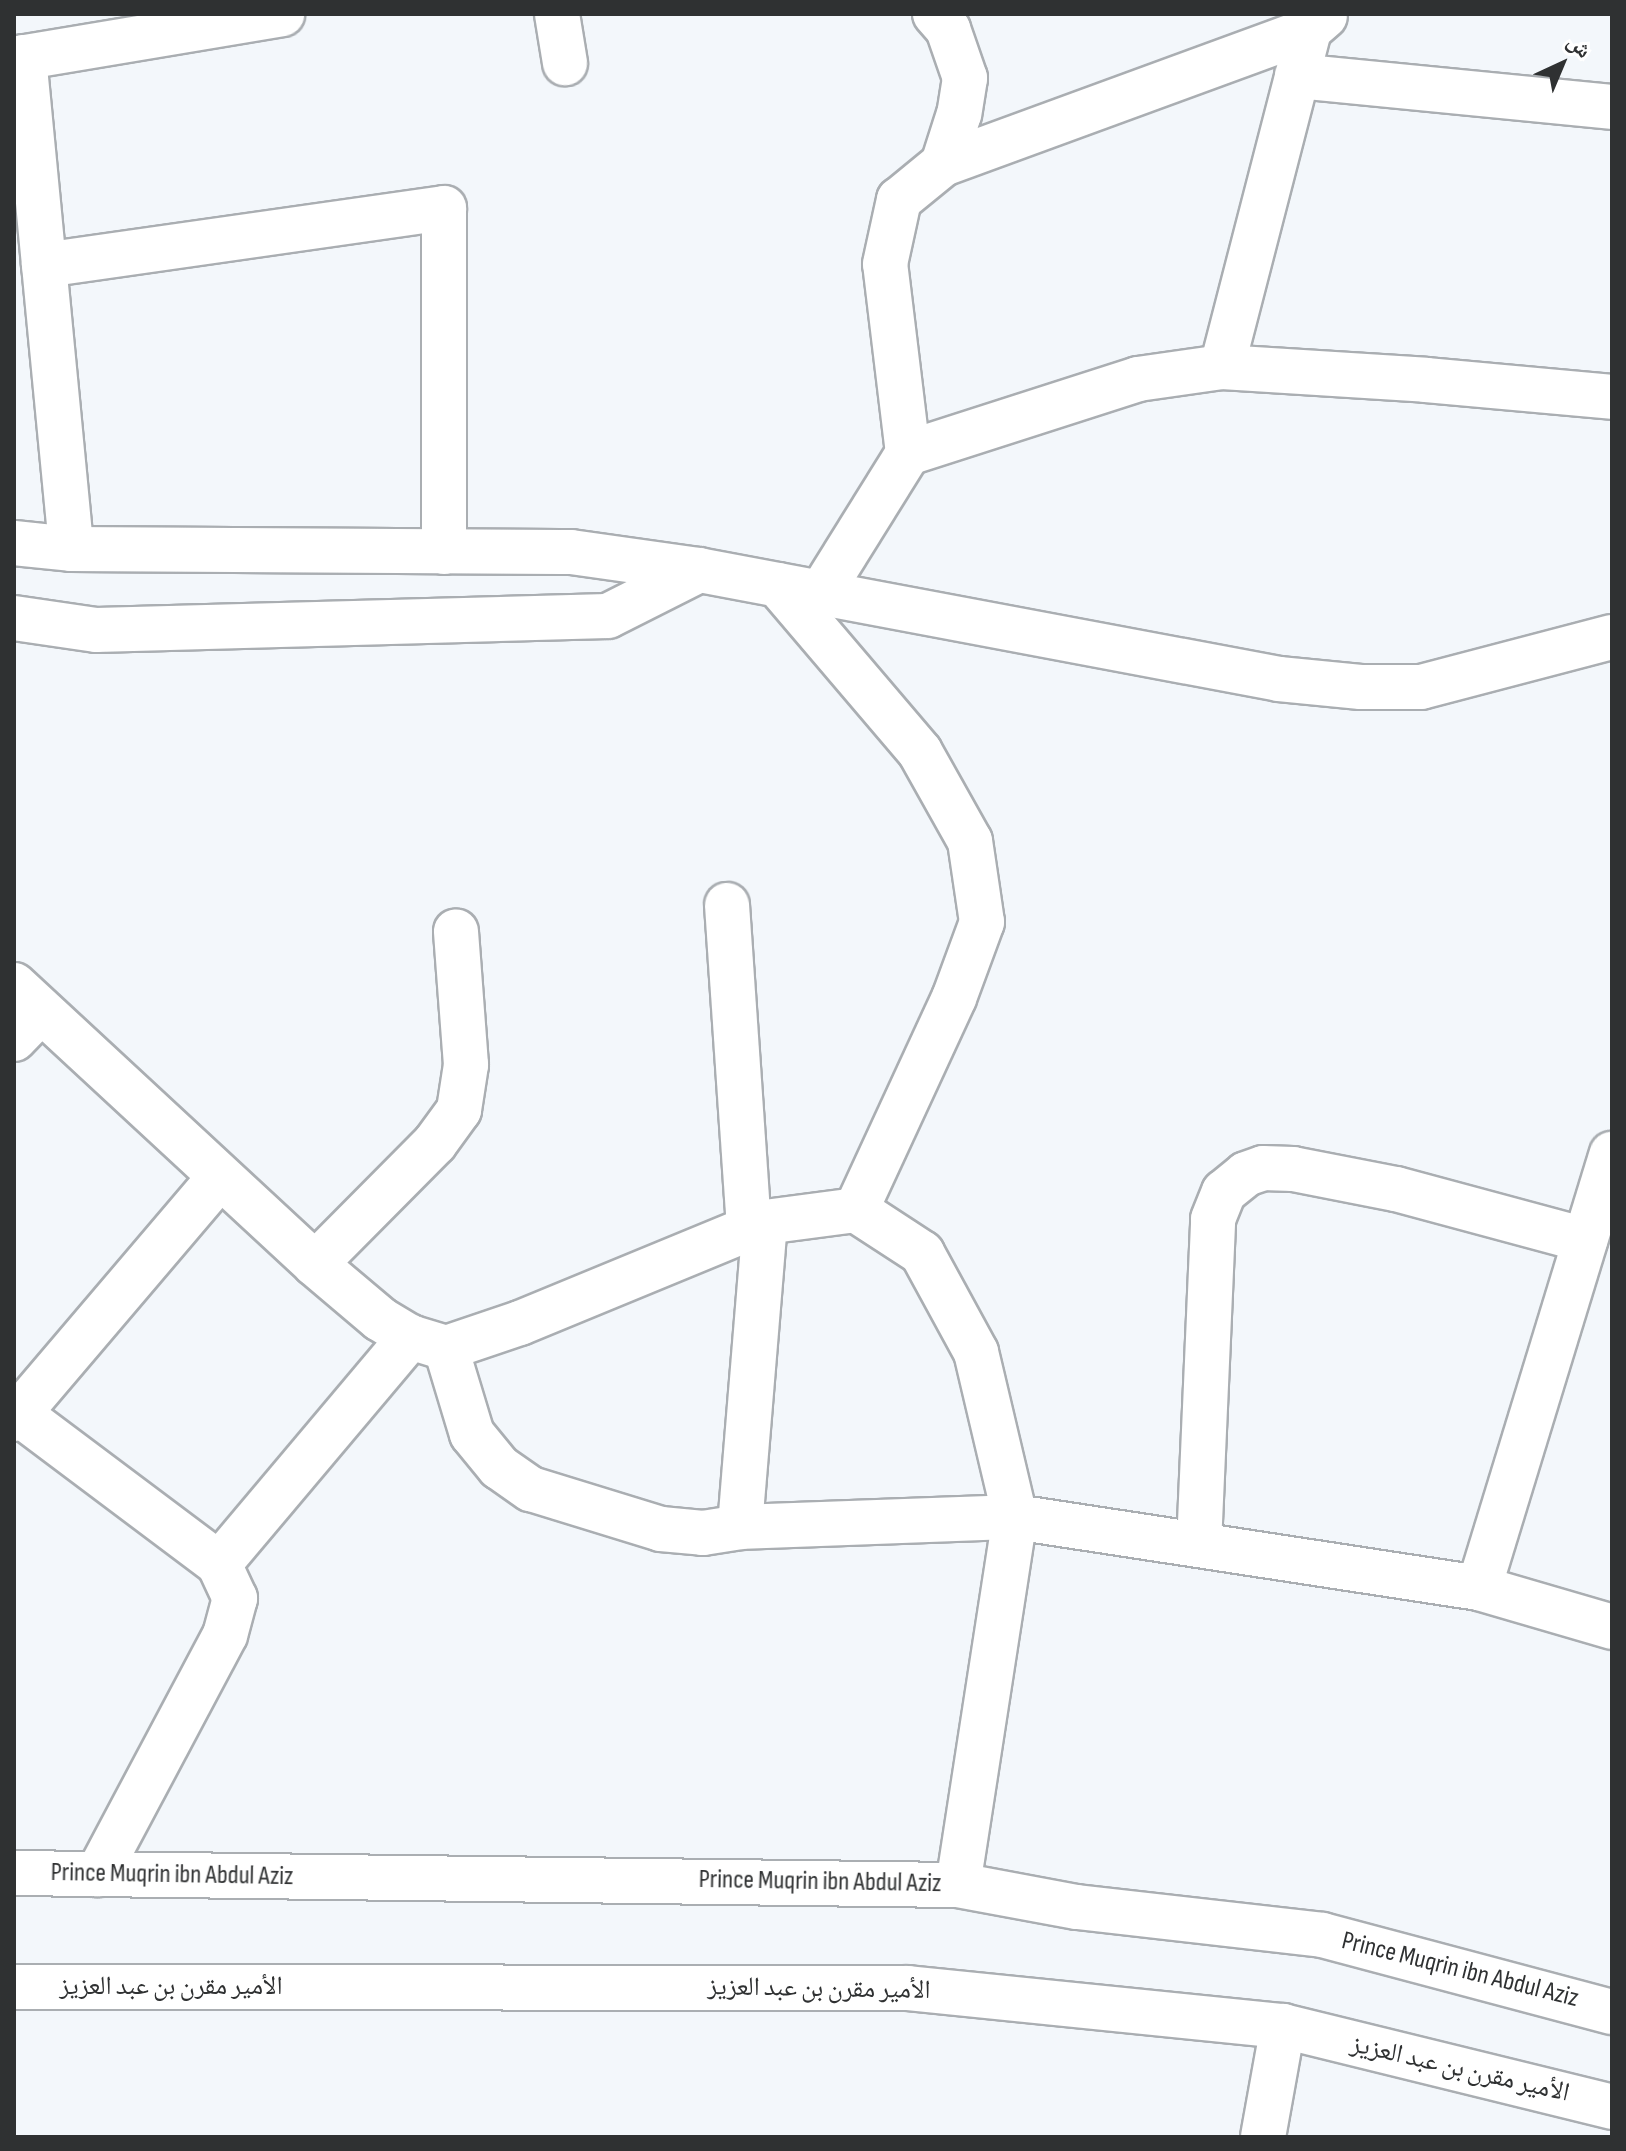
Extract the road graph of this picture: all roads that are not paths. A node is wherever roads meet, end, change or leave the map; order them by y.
1 (282, 14) edge
2 (557, 14) edge
3 (935, 14) edge
4 (1318, 22) edge
5 (19, 58) edge
6 (565, 63) dead end
7 (1297, 76) junction
8 (1612, 107) edge
9 (943, 164) junction
10 (44, 265) junction
11 (1222, 367) junction
12 (1612, 397) edge
13 (908, 453) junction
14 (14, 543) edge
15 (71, 549) junction
16 (444, 552) junction
17 (699, 570) junction
18 (778, 585) junction
19 (821, 593) junction
20 (14, 618) edge
21 (1612, 637) edge
22 (727, 905) dead end
23 (456, 931) dead end
24 (23, 1012) edge
25 (1612, 1154) edge
26 (219, 1178) junction
27 (856, 1210) junction
28 (757, 1225) junction
29 (1585, 1240) junction
30 (315, 1264) junction
31 (428, 1342) junction
32 (16, 1416) edge
33 (1015, 1517) junction
34 (740, 1527) junction
35 (1199, 1545) junction
36 (219, 1564) junction
37 (1479, 1588) junction
38 (1612, 1627) edge
39 (14, 1873) edge
40 (98, 1874) junction
41 (958, 1885) junction
42 (14, 1987) edge
43 (1612, 2012) edge
44 (1283, 2026) junction
45 (1612, 2107) edge
46 (1263, 2137) edge

1 - 5 street
2 - 6 street
3 - 9 street
4 - 7 street
4 - 9 street
5 - 10 street
7 - 8 street
7 - 11 street
9 - 13 street
10 - 15 street
10 - 16 street
11 - 12 street
11 - 13 street
13 - 19 street
14 - 15 street
15 - 16 street
16 - 17 street
17 - 18 street
17 - 20 street
18 - 19 street
18 - 27 street
19 - 21 street
22 - 28 street
23 - 30 street
24 - 26 street
25 - 29 street
26 - 30 street
26 - 32 street
27 - 28 street
27 - 33 street
28 - 31 street
28 - 34 street
29 - 35 street
29 - 37 street
30 - 31 street
31 - 34 street
31 - 36 street
32 - 36 street
33 - 34 street
33 - 35 street
33 - 41 street
35 - 37 street
36 - 40 street
37 - 38 street
39 - 40 street, Prince Muqrin ibn Abdul Aziz
40 - 41 street, Prince Muqrin ibn Abdul Aziz
41 - 43 street, Prince Muqrin ibn Abdul Aziz
42 - 44 street, الأمير مقرن بن عبد العزيز
44 - 45 street, الأمير مقرن بن عبد العزيز
44 - 46 street

